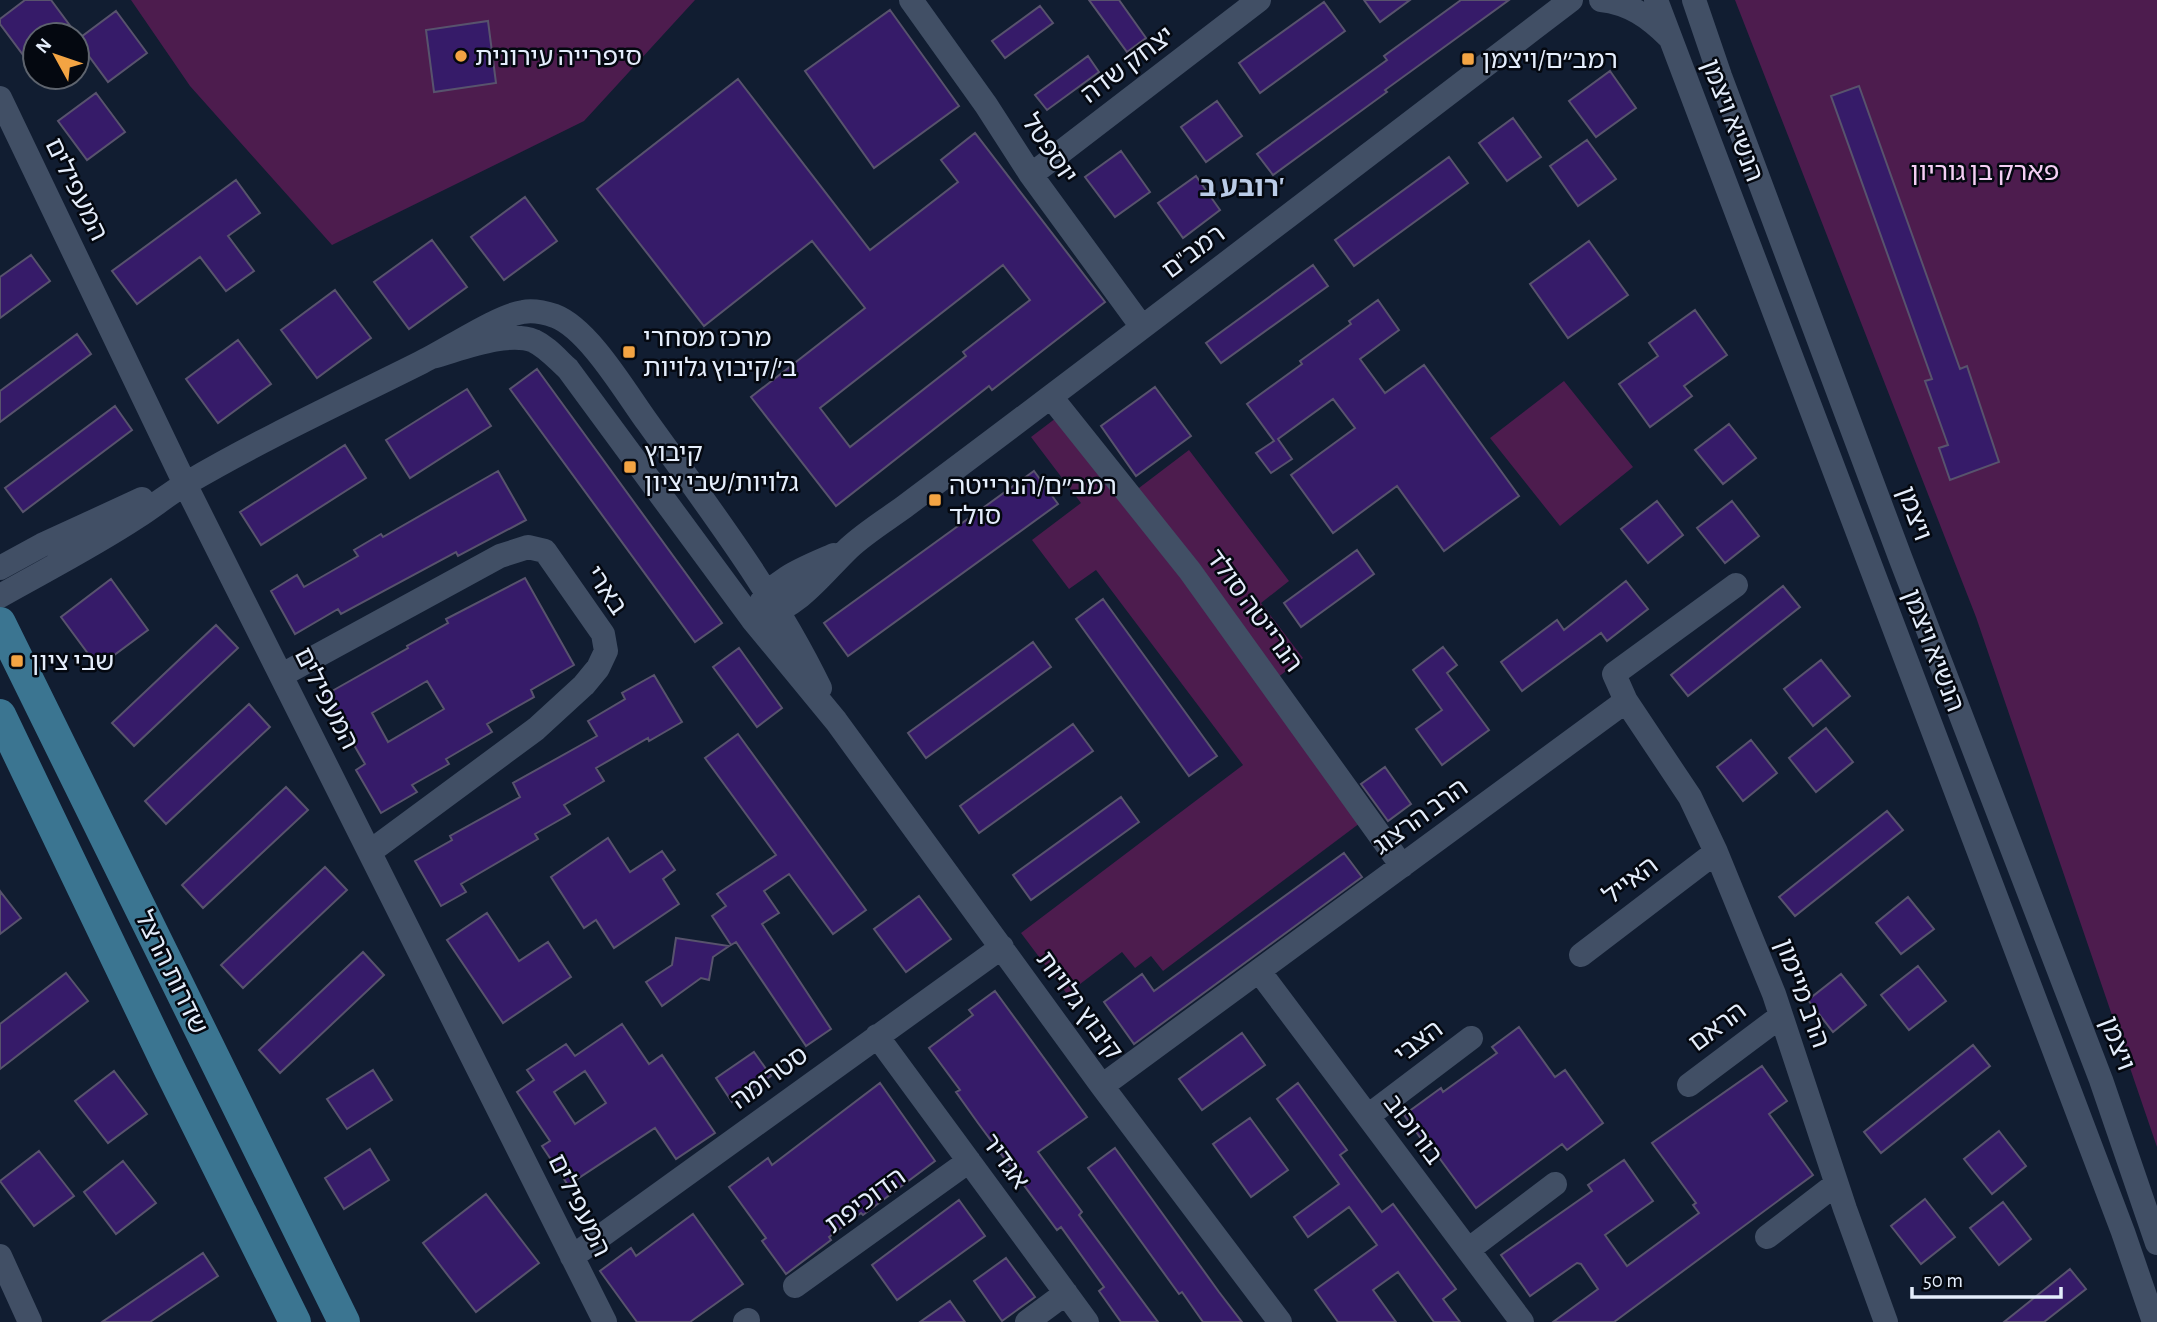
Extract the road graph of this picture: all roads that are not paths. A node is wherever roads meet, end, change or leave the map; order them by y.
1 (911, 0) edge
2 (1259, 0) edge
3 (1571, 0) edge
4 (1601, 0) edge
5 (1656, 0) edge
6 (1694, 0) edge
7 (1670, 38) junction
8 (0, 98) edge
9 (1031, 174) junction
10 (1142, 327) junction
11 (432, 357) junction
12 (1051, 397) junction
13 (186, 484) junction
14 (0, 568) edge
15 (1736, 585) dead end
16 (0, 596) edge
17 (773, 602) junction
18 (752, 619) junction
19 (0, 623) edge
20 (282, 675) junction
21 (1626, 701) junction
22 (0, 715) edge
23 (836, 720) junction
24 (371, 851) junction
25 (1716, 852) junction
26 (1402, 866) junction
27 (1002, 947) junction
28 (1581, 955) dead end
29 (1259, 971) junction
30 (1781, 1016) junction
31 (877, 1036) junction
32 (1471, 1038) dead end
33 (1689, 1085) dead end
34 (1102, 1086) junction
35 (1368, 1116) junction
36 (969, 1161) junction
37 (1555, 1184) dead end
38 (1836, 1184) junction
39 (1767, 1237) dead end
40 (2157, 1243) edge
41 (1468, 1250) junction
42 (0, 1256) edge
43 (572, 1257) junction
44 (795, 1286) dead end
45 (1066, 1293) junction
46 (30, 1322) edge
47 (295, 1322) edge
48 (344, 1322) edge
49 (605, 1322) edge
50 (1027, 1322) edge
51 (1087, 1322) edge
52 (1280, 1322) edge
53 (1522, 1322) edge
54 (1886, 1322) edge
55 (2154, 1322) edge

1 - 9 street, יוספטל
2 - 9 street, יצחק שדה
3 - 10 street, רמב"ם
4 - 7 street
5 - 7 street, הנשיא ויצמן
6 - 40 street, ויצמן
7 - 55 street, הנשיא ויצמן
8 - 13 street, המעפילים
9 - 10 street, יוספטל
10 - 12 street, רמב"ם
11 - 13 street
11 - 17 street, קיבוץ גלויות
11 - 18 street, קיבוץ גלויות
12 - 17 street, רמב"ם
12 - 26 street, הנרייטה סולד
13 - 14 street
13 - 16 street
13 - 20 street, המעפילים
15 - 21 street
17 - 18 street, רמב"ם
17 - 23 street, קיבוץ גלויות
18 - 23 street, קיבוץ גלויות
19 - 48 main road, שדרות הרצל
20 - 24 street, המעפילים
20 - 24 street, בארי
21 - 25 street, הרב מיימון
21 - 26 street, הרב הרצוג
22 - 47 main road, שדרות הרצל
23 - 27 street, קיבוץ גלויות
24 - 43 street, המעפילים
25 - 28 street, האייל
25 - 30 street, הרב מיימון
26 - 29 street, הרב הרצוג
27 - 31 street, סטרומה
27 - 34 street, קיבוץ גלויות
29 - 34 street, הרב הרצוג
29 - 35 street, בורוכוב
30 - 33 street, הראם
30 - 38 street, הרב מיימון
31 - 36 street, אגדיר
31 - 43 street, סטרומה
32 - 35 street, הצבי
34 - 52 street, קיבוץ גלויות
35 - 41 street, בורוכוב
36 - 44 street, הדוכיפת
36 - 45 street, אגדיר
37 - 41 street
38 - 39 street
38 - 54 street, הרב מיימון
41 - 53 street, בורוכוב
42 - 46 street
43 - 49 street, המעפילים
45 - 50 street
45 - 51 street, אגדיר

